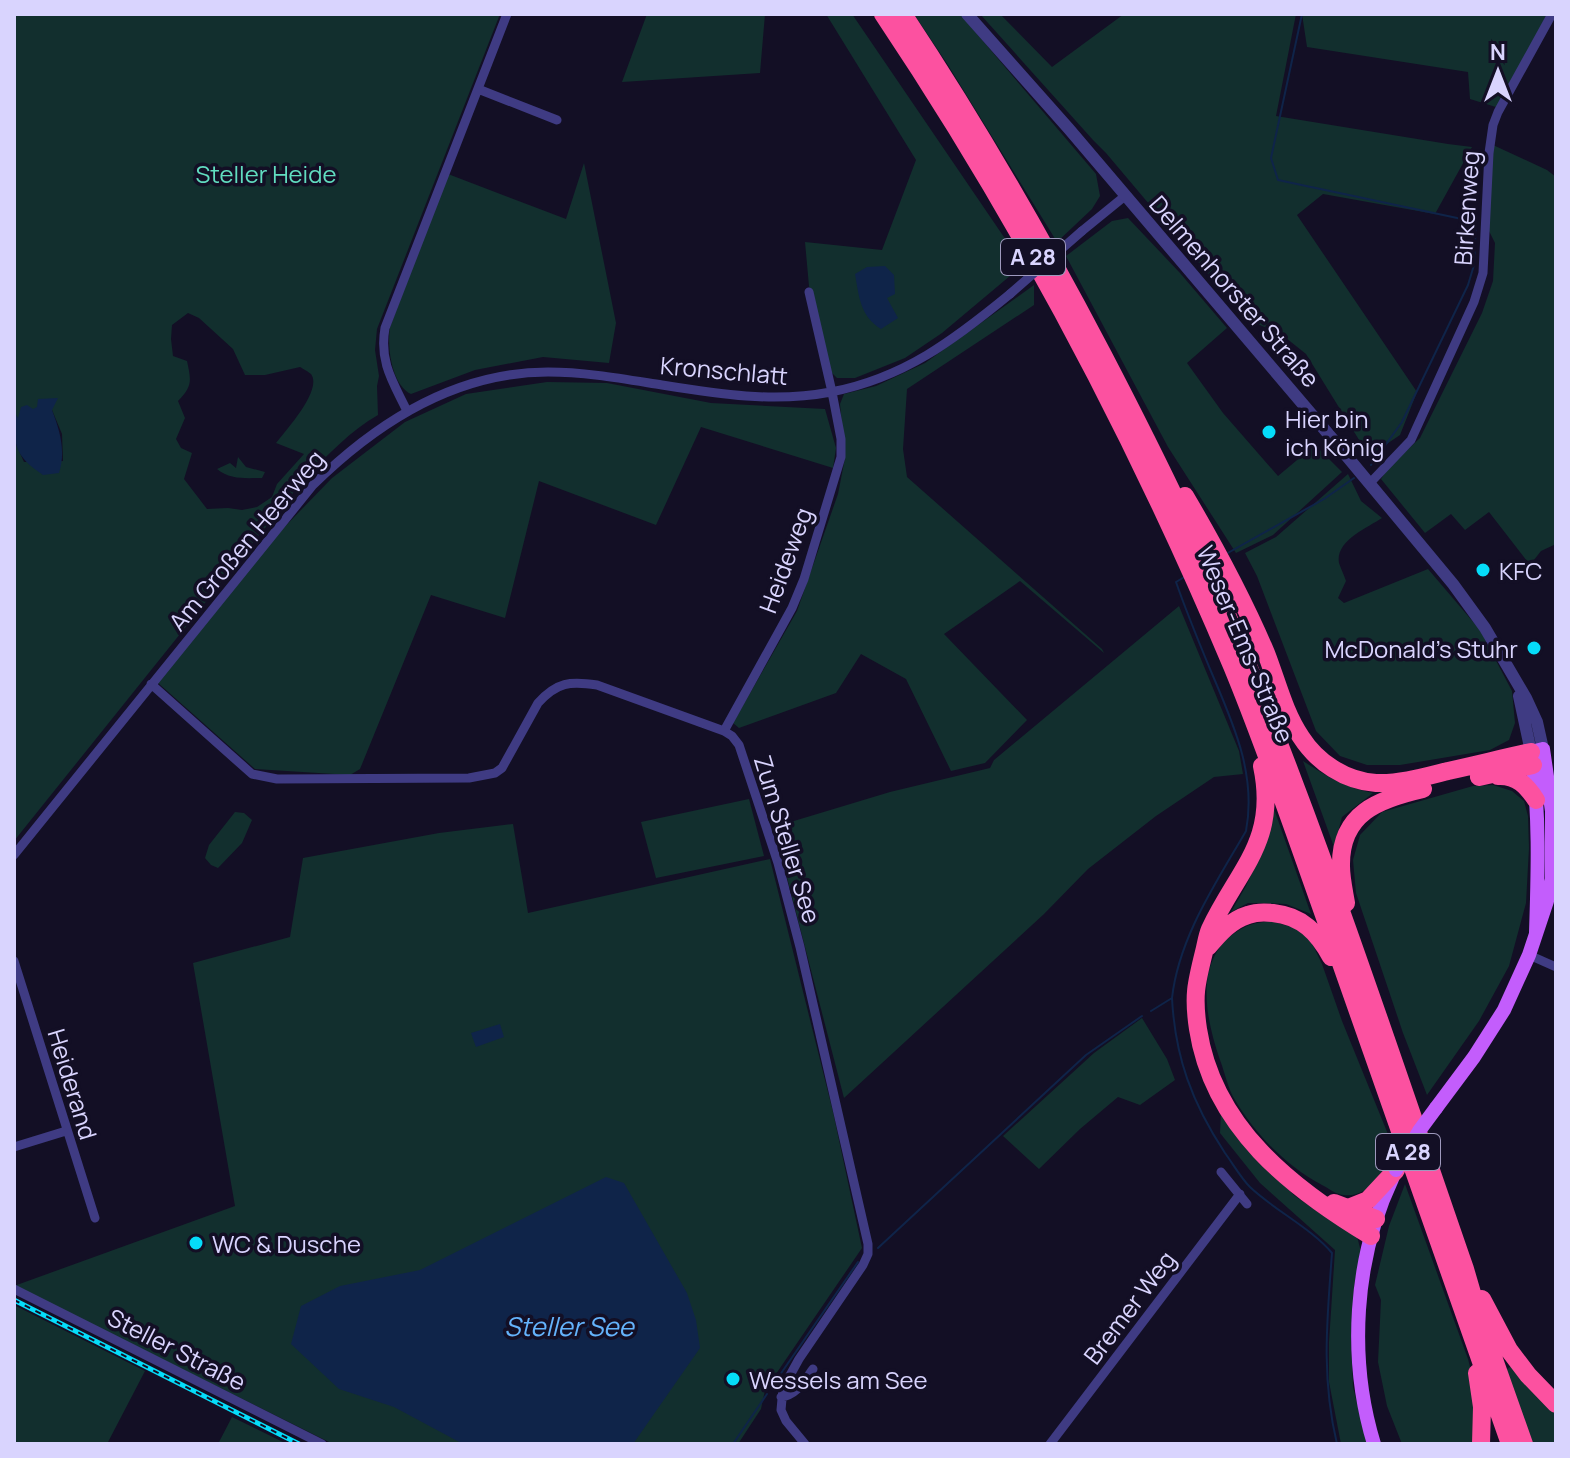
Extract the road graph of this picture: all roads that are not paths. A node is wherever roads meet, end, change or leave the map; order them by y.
1 (507, 14) edge
2 (883, 14) edge
3 (903, 14) edge
4 (967, 14) edge
5 (1552, 14) edge
6 (478, 89) junction
7 (557, 120) dead end
8 (1125, 196) junction
9 (809, 292) dead end
10 (832, 392) junction
11 (407, 411) junction
12 (1370, 483) junction
13 (1207, 568) junction
14 (151, 684) junction
15 (724, 731) junction
16 (1258, 732) junction
17 (1538, 757) junction
18 (1492, 774) junction
19 (1548, 805) edge
20 (14, 855) edge
21 (1349, 938) junction
22 (1204, 952) junction
23 (1529, 955) junction
24 (14, 961) edge
25 (1556, 967) edge
26 (1351, 991) junction
27 (66, 1131) junction
28 (14, 1147) edge
29 (1396, 1170) junction
30 (1221, 1172) dead end
31 (1240, 1194) junction
32 (1314, 1199) junction
33 (1247, 1204) dead end
34 (1348, 1208) junction
35 (95, 1218) dead end
36 (1374, 1227) junction
37 (1465, 1269) junction
38 (14, 1289) edge
39 (1472, 1335) junction
40 (813, 1369) dead end
41 (781, 1397) junction
42 (1556, 1404) edge
43 (322, 1444) edge
44 (805, 1444) edge
45 (1050, 1444) edge
46 (1374, 1444) edge
47 (1481, 1444) edge
48 (1510, 1444) edge
49 (1524, 1444) edge

1 - 6 street
2 - 13 highway, Weser-Ems-Straße / A 28
3 - 13 highway, A 28
4 - 8 street, Delmenhorster Straße
5 - 12 street, Birkenweg
6 - 7 street
6 - 11 street
8 - 10 street, Kronschlatt, bridge
8 - 12 street, Delmenhorster Straße
9 - 10 street, Heideweg
10 - 11 street, Kronschlatt
10 - 15 street, Heideweg
11 - 14 street, Am Großen Heerweg
12 - 17 street, Delmenhorster Straße
13 - 16 highway, Weser-Ems-Straße / A 28
13 - 17 highway
13 - 21 highway, Weser-Ems-Straße / A 28
14 - 15 street
14 - 20 street, Am Großen Heerweg
15 - 41 street, Zum Steller See
16 - 22 highway
16 - 26 highway, Weser-Ems-Straße / A 28
17 - 18 highway
17 - 19 main road, Delmenhorster Straße
18 - 19 highway
18 - 21 highway
19 - 23 main road, Delmenhorster Straße
21 - 37 highway, Weser-Ems-Straße / A 28
22 - 26 highway
22 - 32 highway
23 - 25 street
23 - 29 main road, Delmenhorster Straße, bridge
24 - 27 street, Heiderand
26 - 39 highway, Weser-Ems-Straße / A 28
27 - 28 street
27 - 35 street, Heiderand
29 - 34 highway
29 - 36 main road, Delmenhorster Straße
30 - 31 street
31 - 33 street
31 - 45 street, Bremer Weg
32 - 34 highway
32 - 36 highway
34 - 36 highway
36 - 46 main road
37 - 42 highway
37 - 49 highway
38 - 43 street, Steller Straße
39 - 47 highway
39 - 48 highway
40 - 41 street
41 - 44 street

